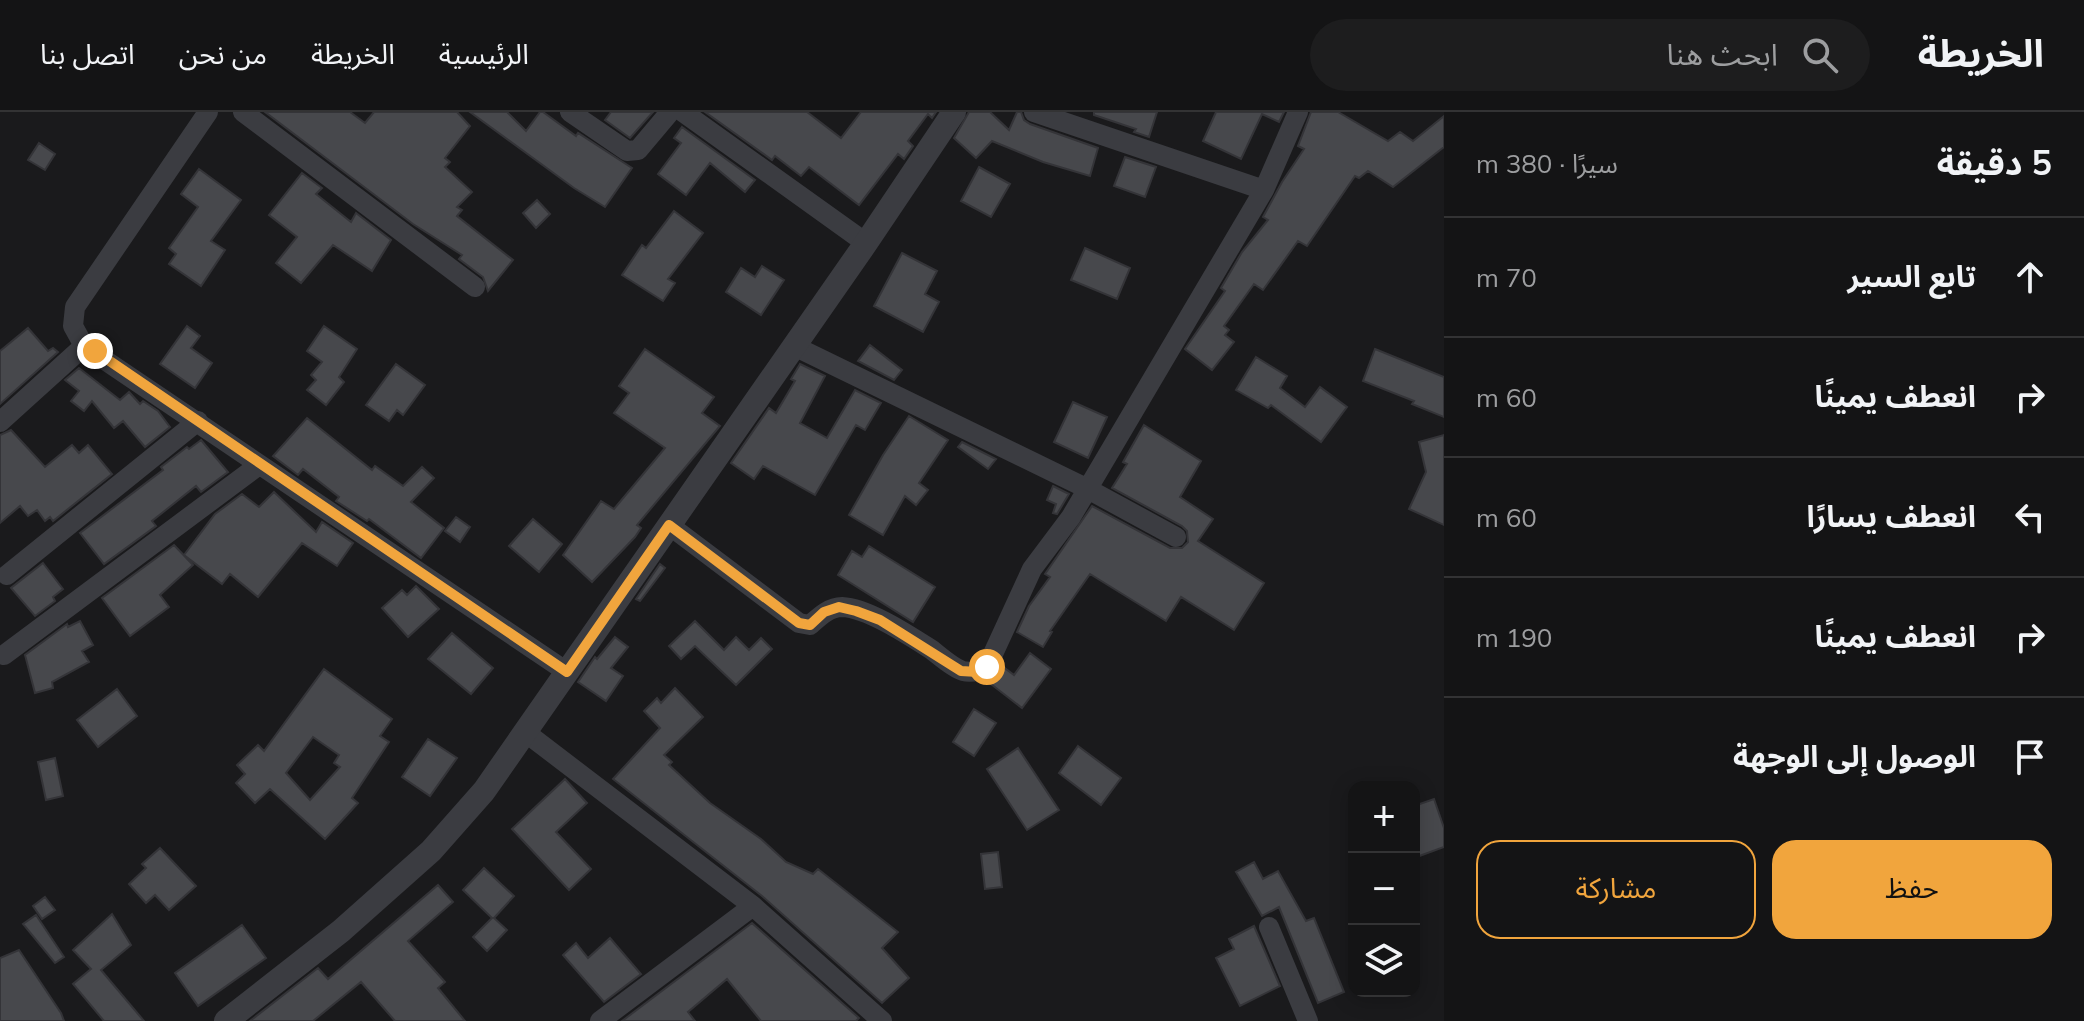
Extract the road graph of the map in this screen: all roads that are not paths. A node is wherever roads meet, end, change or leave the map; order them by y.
1 (208, 112) edge
2 (243, 112) edge
3 (570, 112) edge
4 (670, 112) edge
5 (683, 112) edge
6 (954, 112) edge
7 (1034, 112) edge
8 (1298, 112) edge
9 (1264, 190) junction
10 (866, 243) junction
11 (475, 287) dead end
12 (84, 346) junction
13 (794, 346) junction
14 (198, 421) junction
15 (0, 422) edge
16 (259, 465) junction
17 (1086, 488) junction
18 (669, 525) junction
19 (1176, 537) dead end
20 (7, 575) dead end
21 (4, 655) dead end
22 (567, 672) junction
23 (525, 732) junction
24 (753, 906) junction
25 (1269, 927) dead end
26 (226, 1021) edge
27 (600, 1021) edge
28 (882, 1021) edge
29 (1308, 1021) edge

1 - 12 street
2 - 11 street
3 - 4 street
5 - 10 street
6 - 10 street
7 - 9 street
8 - 9 street
9 - 17 street
10 - 13 street
12 - 14 street
12 - 15 street
13 - 17 street
13 - 18 street
14 - 16 street
14 - 20 street
16 - 21 street
16 - 22 street
17 - 18 street
17 - 19 street
18 - 22 street
22 - 23 street
23 - 24 street
23 - 26 street
24 - 27 street
24 - 28 street
25 - 29 street

